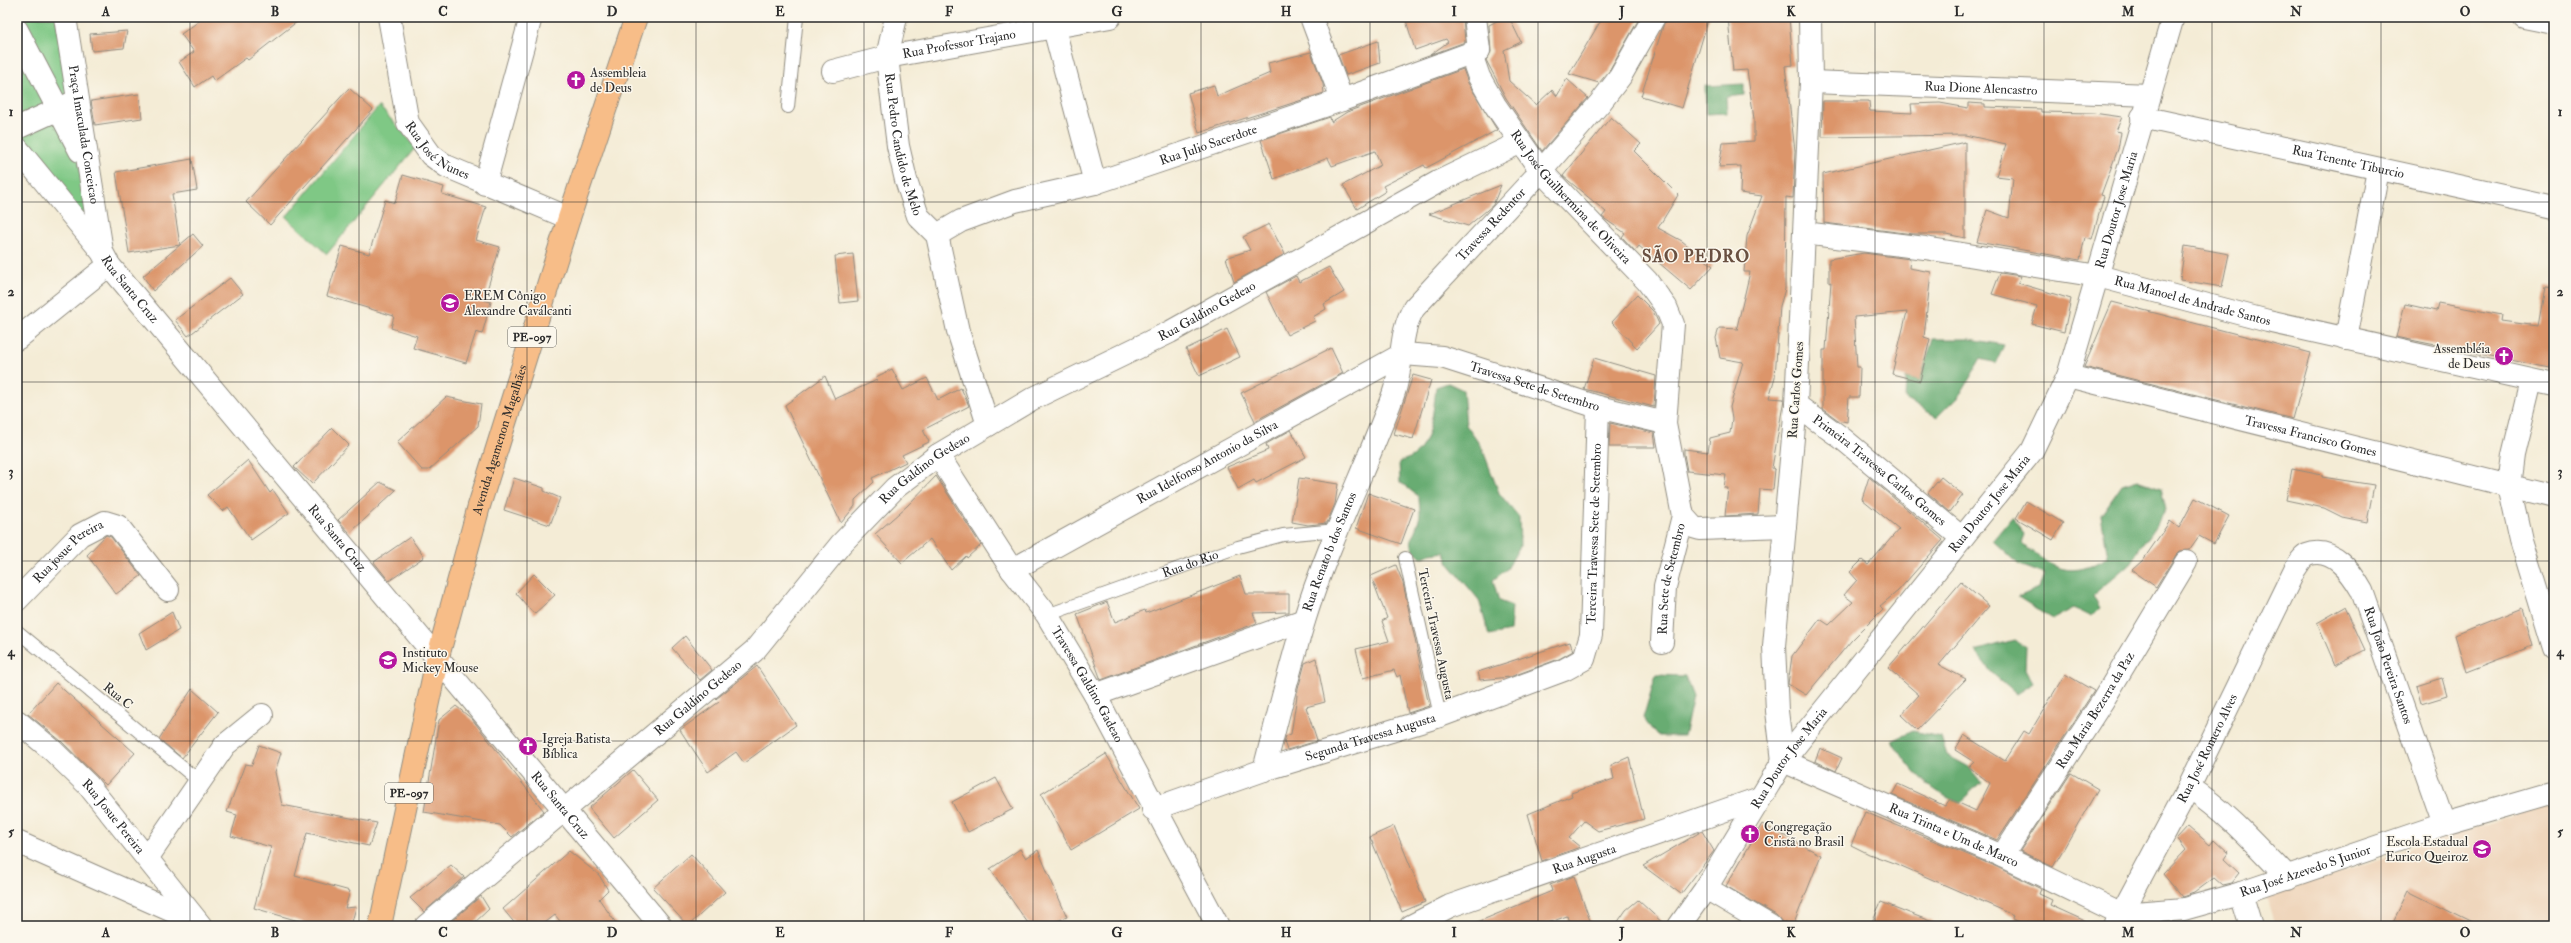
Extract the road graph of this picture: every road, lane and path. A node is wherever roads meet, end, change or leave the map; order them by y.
1 (65, 17) edge
2 (389, 17) edge
3 (531, 17) edge
4 (636, 17) edge
5 (797, 17) edge
6 (896, 17) edge
7 (1110, 17) edge
8 (1311, 17) edge
9 (1475, 17) edge
10 (1654, 17) edge
11 (1810, 17) edge
12 (2173, 17) edge
13 (2524, 17) edge
14 (2552, 21) edge
15 (1052, 23) edge
16 (17, 30) edge
17 (1478, 50) junction
18 (887, 57) junction
19 (833, 71) dead end
20 (1811, 82) junction
21 (2150, 95) junction
22 (78, 100) junction
23 (1342, 100) junction
24 (788, 107) dead end
25 (58, 109) junction
26 (2142, 116) junction
27 (17, 128) edge
28 (1519, 143) junction
29 (17, 148) edge
30 (88, 166) junction
31 (2378, 170) junction
32 (1541, 171) junction
33 (1095, 183) junction
34 (485, 184) junction
35 (2554, 207) edge
36 (569, 218) junction
37 (1804, 233) junction
38 (937, 235) junction
39 (105, 259) junction
40 (2098, 276) junction
41 (17, 339) edge
42 (2346, 339) junction
43 (1403, 346) junction
44 (2068, 376) junction
45 (2531, 381) junction
46 (2554, 386) edge
47 (1796, 405) junction
48 (1598, 407) junction
49 (1665, 423) junction
50 (988, 425) junction
51 (938, 455) junction
52 (2509, 486) junction
53 (2554, 497) edge
54 (1683, 516) junction
55 (1785, 526) junction
56 (1337, 530) junction
57 (1962, 538) junction
58 (1405, 558) dead end
59 (2186, 562) dead end
60 (2295, 569) joint
61 (1012, 570) junction
62 (168, 590) dead end
63 (17, 600) edge
64 (1047, 615) junction
65 (1304, 620) junction
66 (17, 631) edge
67 (1662, 642) dead end
68 (2554, 648) edge
69 (1584, 659) joint
70 (437, 660) junction
71 (1095, 695) junction
72 (262, 715) dead end
73 (1440, 716) junction
74 (17, 721) edge
75 (1783, 761) junction
76 (1264, 770) junction
77 (200, 782) junction
78 (2189, 787) junction
79 (2554, 792) edge
80 (1760, 798) junction
81 (1153, 809) junction
82 (567, 810) junction
83 (2444, 824) junction
84 (17, 842) edge
85 (2002, 856) junction
86 (148, 857) junction
87 (2288, 878) junction
88 (1706, 888) junction
89 (2241, 893) junction
90 (2118, 920) edge
91 (200, 924) edge
92 (380, 926) edge
93 (426, 926) edge
94 (661, 926) edge
95 (1218, 926) edge
96 (1411, 926) edge
97 (1679, 926) edge
98 (1770, 926) edge
99 (2251, 926) edge

1 - 22 street, Praça Imaculada Conceicao
2 - 34 street, Rua José Nunes
3 - 34 street
4 - 36 main road, Avenida Agamenon Magalhães / PE-097
5 - 24 lane
6 - 18 street, Rua Pedro Candido de Melo
7 - 15 street, Rua Professor Trajano
8 - 23 street
9 - 17 street, Rua José Guilhermina de Oliveira
10 - 32 street, Travessa Redentor
11 - 20 street, Rua Carlos Gomes
12 - 21 street, Rua Doutor Jose Maria
13 - 14 street
15 - 18 street, Rua Professor Trajano
15 - 33 street
16 - 25 street
17 - 23 street, Rua Julio Sacerdote
17 - 28 street, Rua José Guilhermina de Oliveira
18 - 19 street, Rua Professor Trajano
18 - 38 street, Rua Pedro Candido de Melo
20 - 21 street, Rua Dione Alencastro
20 - 37 street, Rua Carlos Gomes
21 - 26 street, Rua Doutor Jose Maria
22 - 25 street
22 - 30 street, Praça Imaculada Conceicao
23 - 33 street, Rua Julio Sacerdote
25 - 27 street
25 - 30 street
26 - 31 street, Rua Tenente Tiburcio
26 - 40 street, Rua Doutor Jose Maria
28 - 32 street, Rua José Guilhermina de Oliveira
28 - 50 street, Rua Galdino Gedeao
29 - 39 street, Rua Santa Cruz
30 - 39 street, Praça Imaculada Conceicao
31 - 35 street, Rua Tenente Tiburcio
31 - 42 street
32 - 43 street, Travessa Redentor
32 - 49 street, Rua José Guilhermina de Oliveira
33 - 38 street, Rua Julio Sacerdote
34 - 36 street, Rua José Nunes
36 - 70 main road, Avenida Agamenon Magalhães / PE-097
37 - 40 street, Rua Manoel de Andrade Santos
37 - 47 street, Rua Carlos Gomes
38 - 50 street
39 - 41 street
39 - 70 street, Rua Santa Cruz
40 - 42 street, Rua Manoel de Andrade Santos
40 - 44 street, Rua Doutor Jose Maria
42 - 45 street, Rua Manoel de Andrade Santos
43 - 48 street, Travessa Sete de Setembro
43 - 56 street, Rua Renato b dos Santos
43 - 61 street, Rua Idelfonso Antonio da Silva
44 - 52 street, Travessa Francisco Gomes
44 - 57 street, Rua Doutor Jose Maria
45 - 46 street, Rua Manoel de Andrade Santos
45 - 52 street
47 - 55 street, Rua Carlos Gomes
47 - 57 street, Primeira Travessa Carlos Gomes
48 - 49 street, Travessa Sete de Setembro
48 - 69 street, Terceira Travessa Sete de Setembro
49 - 54 street, Rua José Guilhermina de Oliveira
50 - 51 street, Rua Galdino Gedeao
51 - 61 street, Travessa Galdino Gadeao
51 - 82 street, Rua Galdino Gedeao
52 - 53 street, Travessa Francisco Gomes
52 - 68 street
54 - 55 street
54 - 67 street, Rua Sete de Setembro
55 - 75 street, Rua Carlos Gomes
56 - 64 lane, Rua do Rio
56 - 65 street, Rua Renato b dos Santos
57 - 75 street, Rua Doutor Jose Maria
58 - 73 lane, Terceira Travessa Augusta
59 - 85 street, Rua Maria Bezerra da Paz
60 - 78 street, Rua José Romero Alves
60 - 83 street, Rua João Pereira Santos
61 - 64 street, Travessa Galdino Gadeao
62 - 63 street, Rua josue Pereira
64 - 71 street, Travessa Galdino Gadeao
65 - 71 street
65 - 76 street, Rua Renato b dos Santos
66 - 77 lane, Rua C
69 - 73 street, Segunda Travessa Augusta
70 - 82 street, Rua Santa Cruz
70 - 92 main road, PE-097
71 - 81 street, Travessa Galdino Gadeao
72 - 77 street
73 - 76 street, Segunda Travessa Augusta
74 - 86 street, Rua Josue Pereira
75 - 80 street, Rua Doutor Jose Maria
75 - 85 street, Rua Trinta e Um de Marco
76 - 81 street, Segunda Travessa Augusta
77 - 86 street
78 - 87 street
78 - 90 street, Rua José Romero Alves
79 - 83 street, Rua José Azevedo S Junior
80 - 88 street, Rua Doutor Jose Maria
80 - 96 street, Rua Augusta
81 - 95 street, Travessa Galdino Gadeao
82 - 93 street, Rua Galdino Gedeao
82 - 94 street, Rua Santa Cruz
83 - 87 street, Rua José Azevedo S Junior
84 - 91 street
85 - 90 street, Rua Trinta e Um de Marco
86 - 91 street, Rua Josue Pereira
87 - 89 street, Rua José Azevedo S Junior
88 - 97 street, Rua Doutor Jose Maria
88 - 98 street
89 - 90 street, Rua José Azevedo S Junior
89 - 99 street

